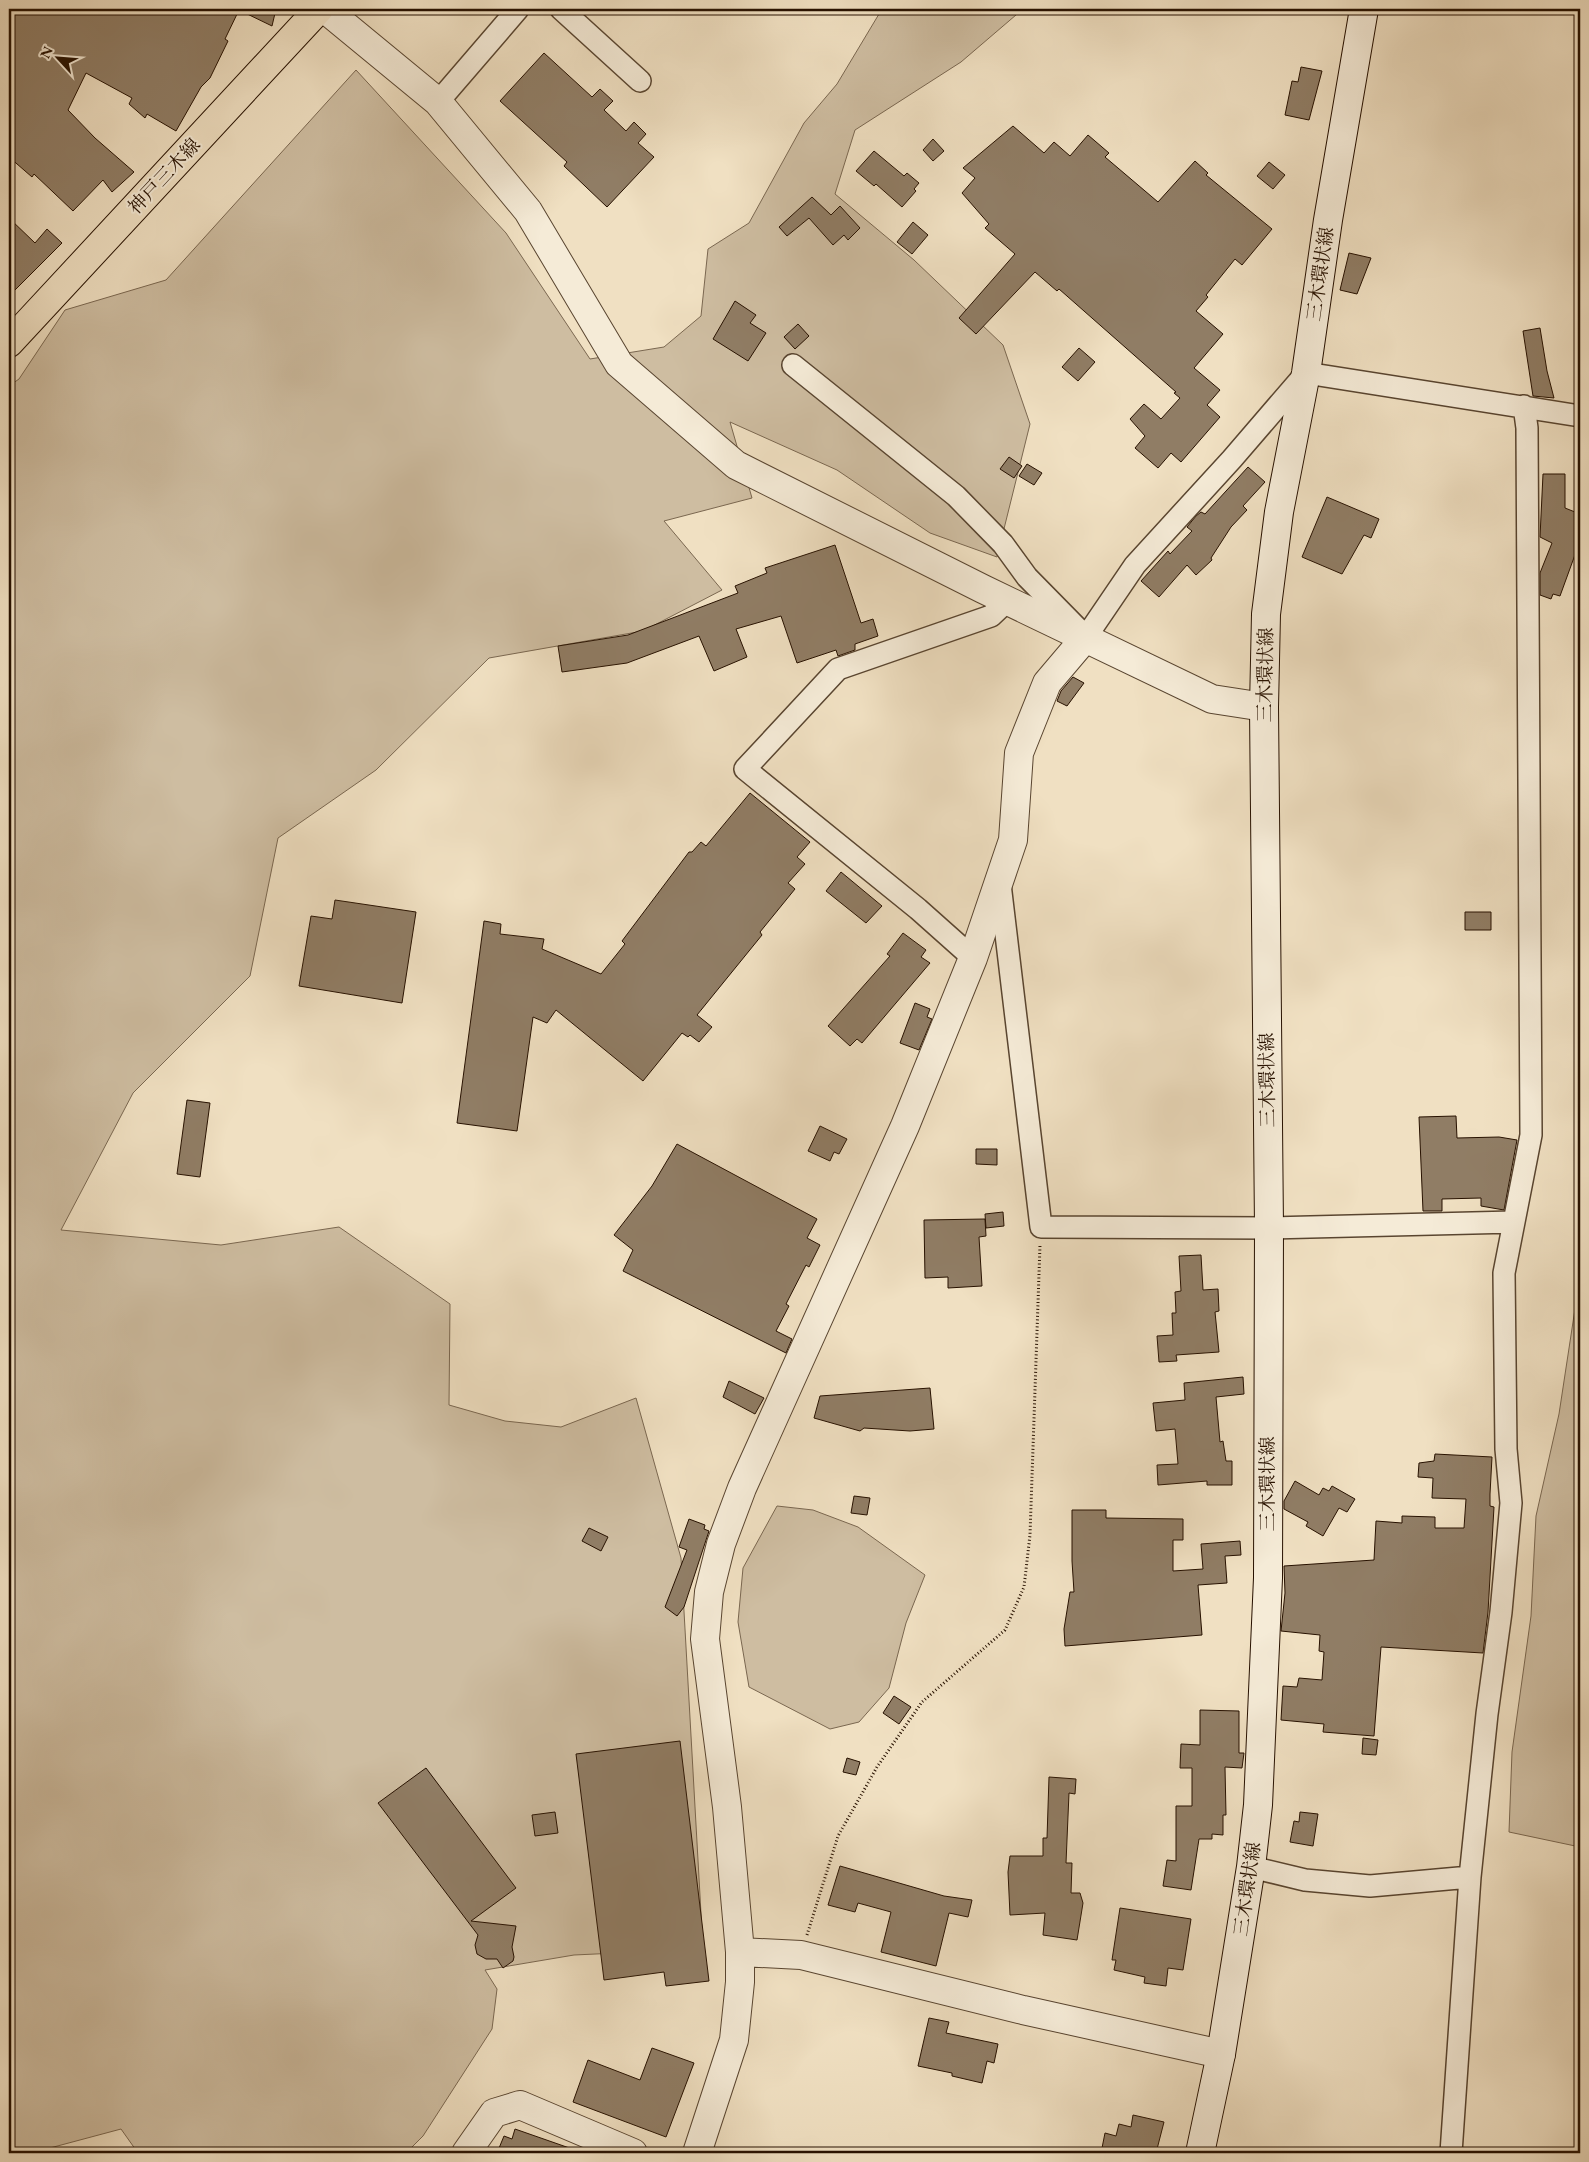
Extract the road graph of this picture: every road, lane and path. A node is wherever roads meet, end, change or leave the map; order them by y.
1 (319, 9) edge
2 (325, 9) edge
3 (518, 9) edge
4 (561, 9) edge
5 (1364, 9) edge
6 (640, 81) dead end
7 (438, 102) junction
8 (9, 343) edge
9 (793, 365) dead end
10 (1306, 373) junction
11 (1524, 406) junction
12 (1580, 416) edge
13 (1008, 600) junction
14 (1086, 637) junction
15 (1264, 706) junction
16 (1000, 883) junction
17 (972, 958) junction
18 (1513, 1222) junction
19 (1041, 1227) junction
20 (1269, 1228) junction
21 (1251, 1867) junction
22 (1470, 1877) junction
23 (740, 1952) junction
24 (801, 1955) junction
25 (1221, 2054) junction
26 (466, 2153) edge
27 (633, 2153) edge
28 (697, 2153) edge
29 (1200, 2153) edge
30 (1451, 2153) edge

1 - 8 main road, 神戸三木線
2 - 7 street
3 - 7 street
4 - 6 street
5 - 10 street, 三木環状線
7 - 13 street
9 - 14 street
10 - 11 street
10 - 14 street
10 - 15 street, 三木環状線
11 - 12 street
11 - 18 street
13 - 14 street
13 - 17 street
14 - 15 street
14 - 16 street
15 - 20 street, 三木環状線
16 - 17 street
16 - 19 street
17 - 23 street
18 - 20 street
18 - 22 street
19 - 20 street
19 - 24 path
20 - 21 street, 三木環状線
21 - 22 street
21 - 25 street, 三木環状線
22 - 30 street
23 - 24 street
23 - 28 street
24 - 25 street
25 - 29 street, 三木環状線
26 - 27 street

